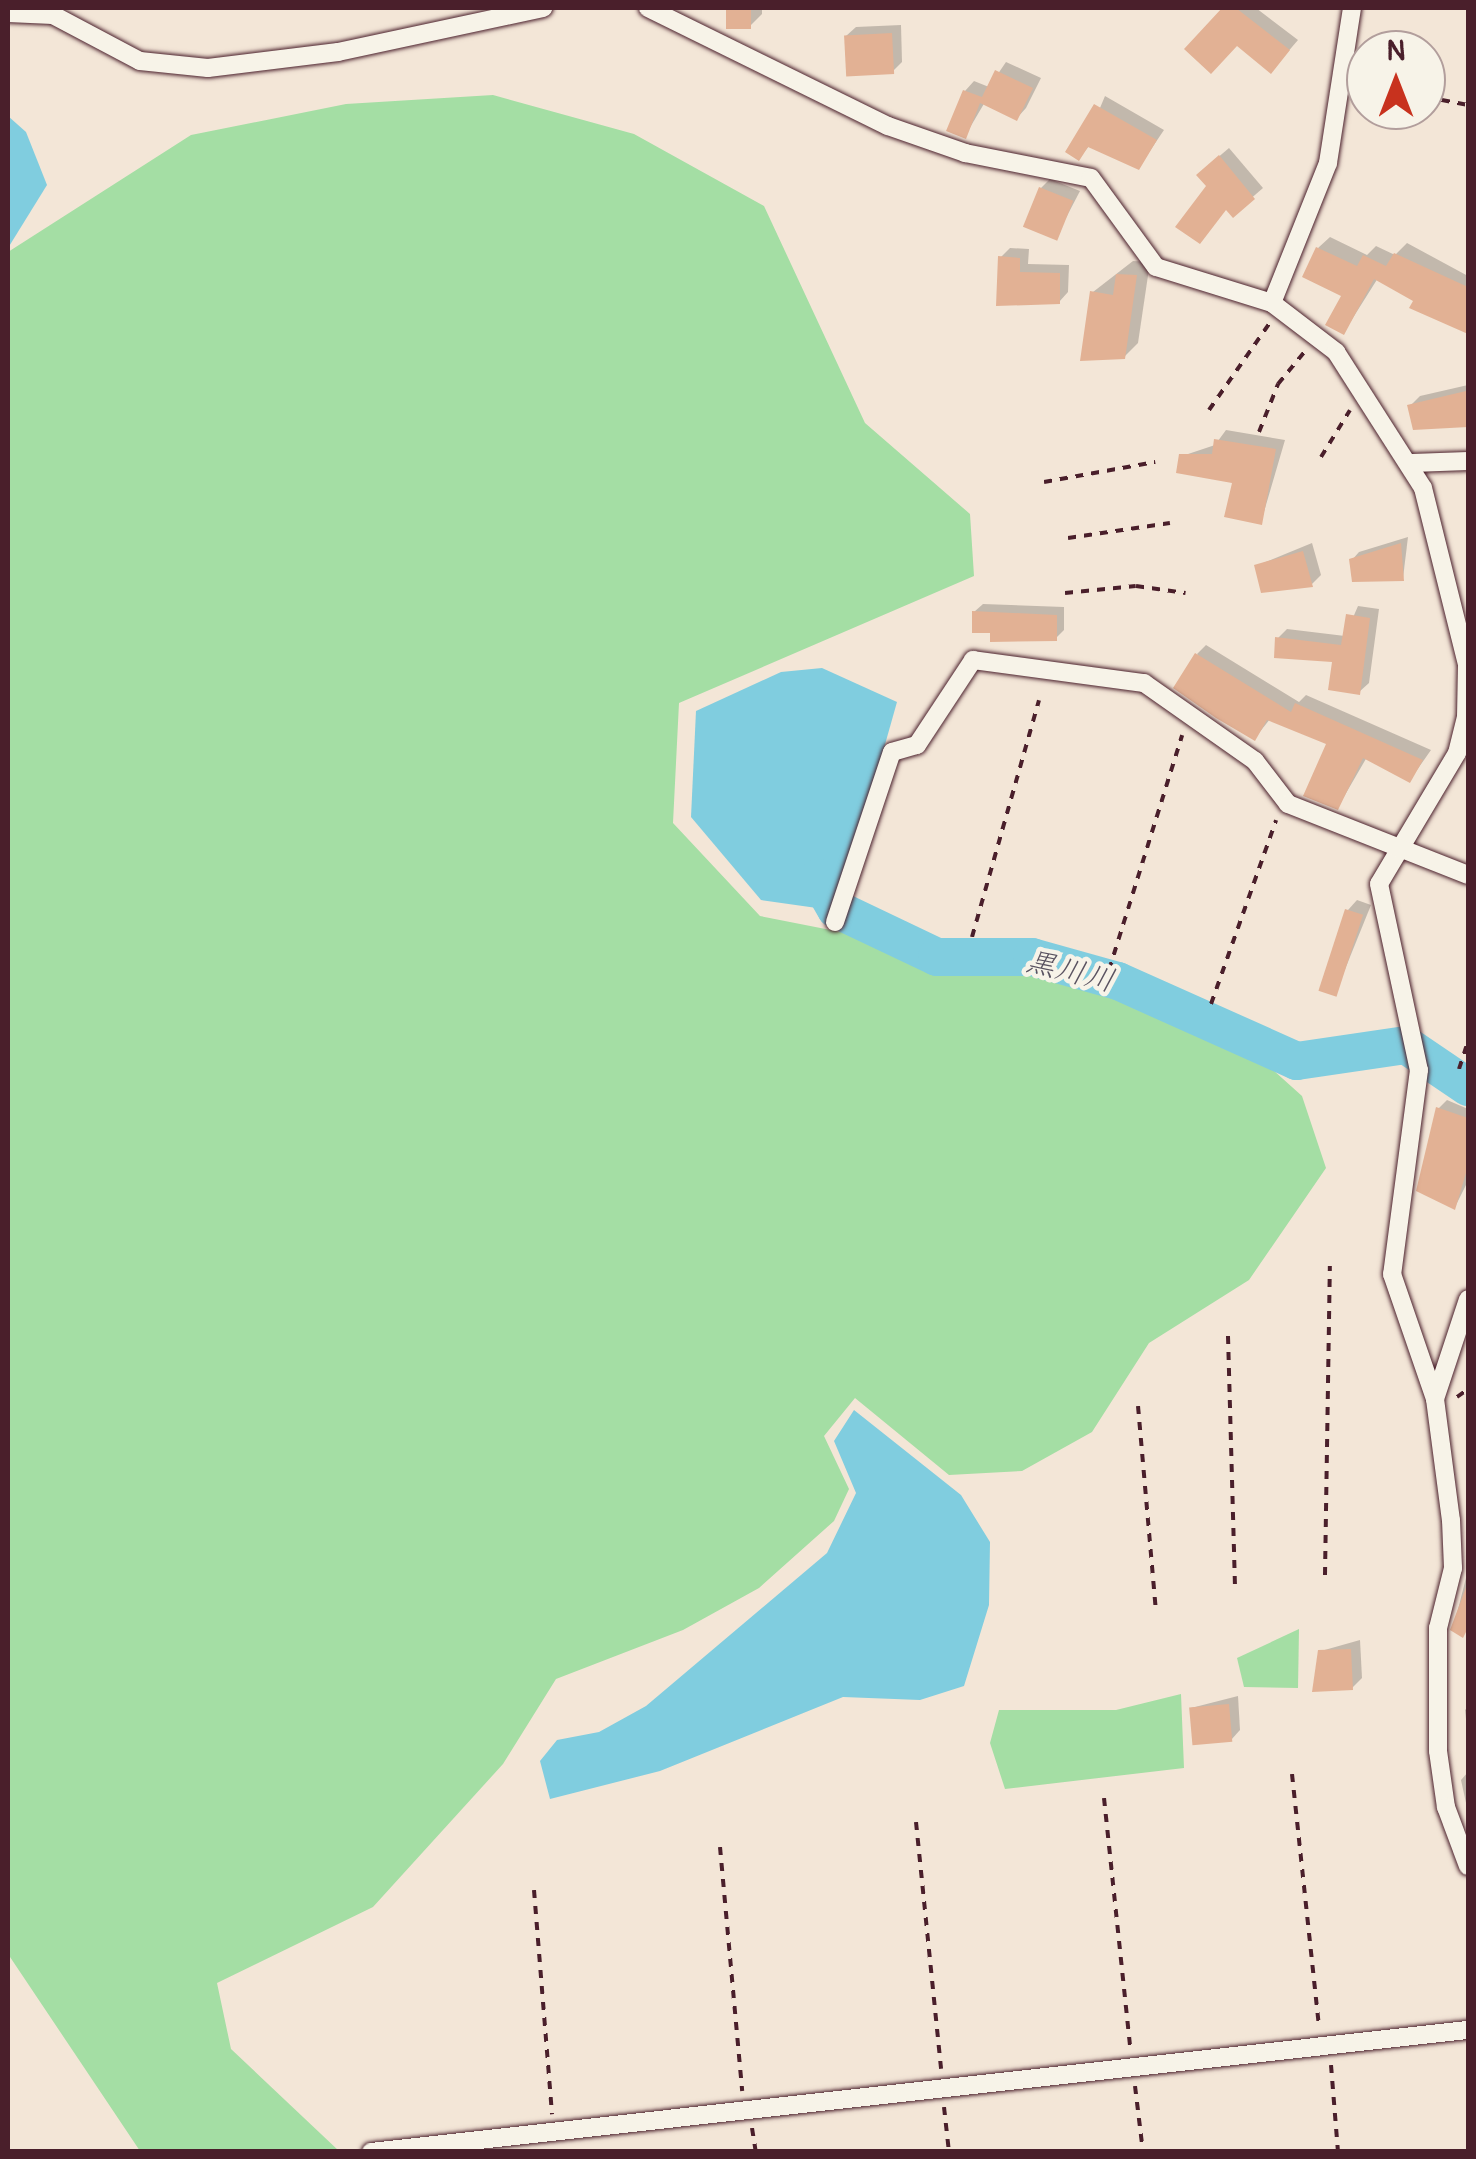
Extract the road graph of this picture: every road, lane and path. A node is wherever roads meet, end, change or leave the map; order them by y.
1 (543, 8) edge
2 (648, 8) edge
3 (1352, 8) edge
4 (8, 12) edge
5 (1274, 310) junction
6 (1311, 343) dead end
7 (1359, 396) dead end
8 (1209, 410) dead end
9 (1259, 432) dead end
10 (1321, 457) dead end
11 (1468, 461) edge
12 (1155, 462) dead end
13 (1412, 462) junction
14 (1044, 482) dead end
15 (1170, 523) dead end
16 (1068, 538) dead end
17 (1065, 593) dead end
18 (1186, 593) dead end
19 (1039, 700) dead end
20 (1186, 721) dead end
21 (1279, 810) dead end
22 (1400, 849) junction
23 (1468, 875) edge
24 (835, 922) dead end
25 (972, 937) dead end
26 (1109, 970) dead end
27 (1211, 1004) dead end
28 (1468, 1041) edge
29 (1459, 1069) dead end
30 (1330, 1266) dead end
31 (1468, 1299) edge
32 (1228, 1336) dead end
33 (1435, 1399) junction
34 (1138, 1406) dead end
35 (1325, 1575) dead end
36 (1235, 1585) dead end
37 (1156, 1612) dead end
38 (1292, 1774) dead end
39 (1104, 1798) dead end
40 (916, 1822) dead end
41 (720, 1847) dead end
42 (1468, 1866) edge
43 (534, 1890) dead end
44 (1320, 2026) dead end
45 (1468, 2030) edge
46 (1130, 2048) dead end
47 (1331, 2060) dead end
48 (941, 2070) dead end
49 (1135, 2082) dead end
50 (742, 2092) dead end
51 (944, 2102) dead end
52 (552, 2114) dead end
53 (752, 2124) dead end
54 (371, 2152) edge
55 (756, 2152) edge
56 (949, 2152) edge
57 (1143, 2152) edge
58 (1338, 2152) edge

1 - 4 street
2 - 5 street
3 - 5 street
5 - 8 path
5 - 13 street
6 - 9 path
7 - 10 path
11 - 13 street
12 - 14 path
13 - 22 street
15 - 16 path
17 - 18 path
19 - 25 path
20 - 26 path
21 - 27 path
22 - 23 street
22 - 24 street
22 - 33 street
28 - 29 path
30 - 35 path
31 - 33 street
32 - 36 path
33 - 42 street
34 - 37 path
38 - 44 path
39 - 46 path
40 - 48 path
41 - 50 path
43 - 52 path
45 - 54 street
47 - 58 path
49 - 57 path
51 - 56 path
53 - 55 path

